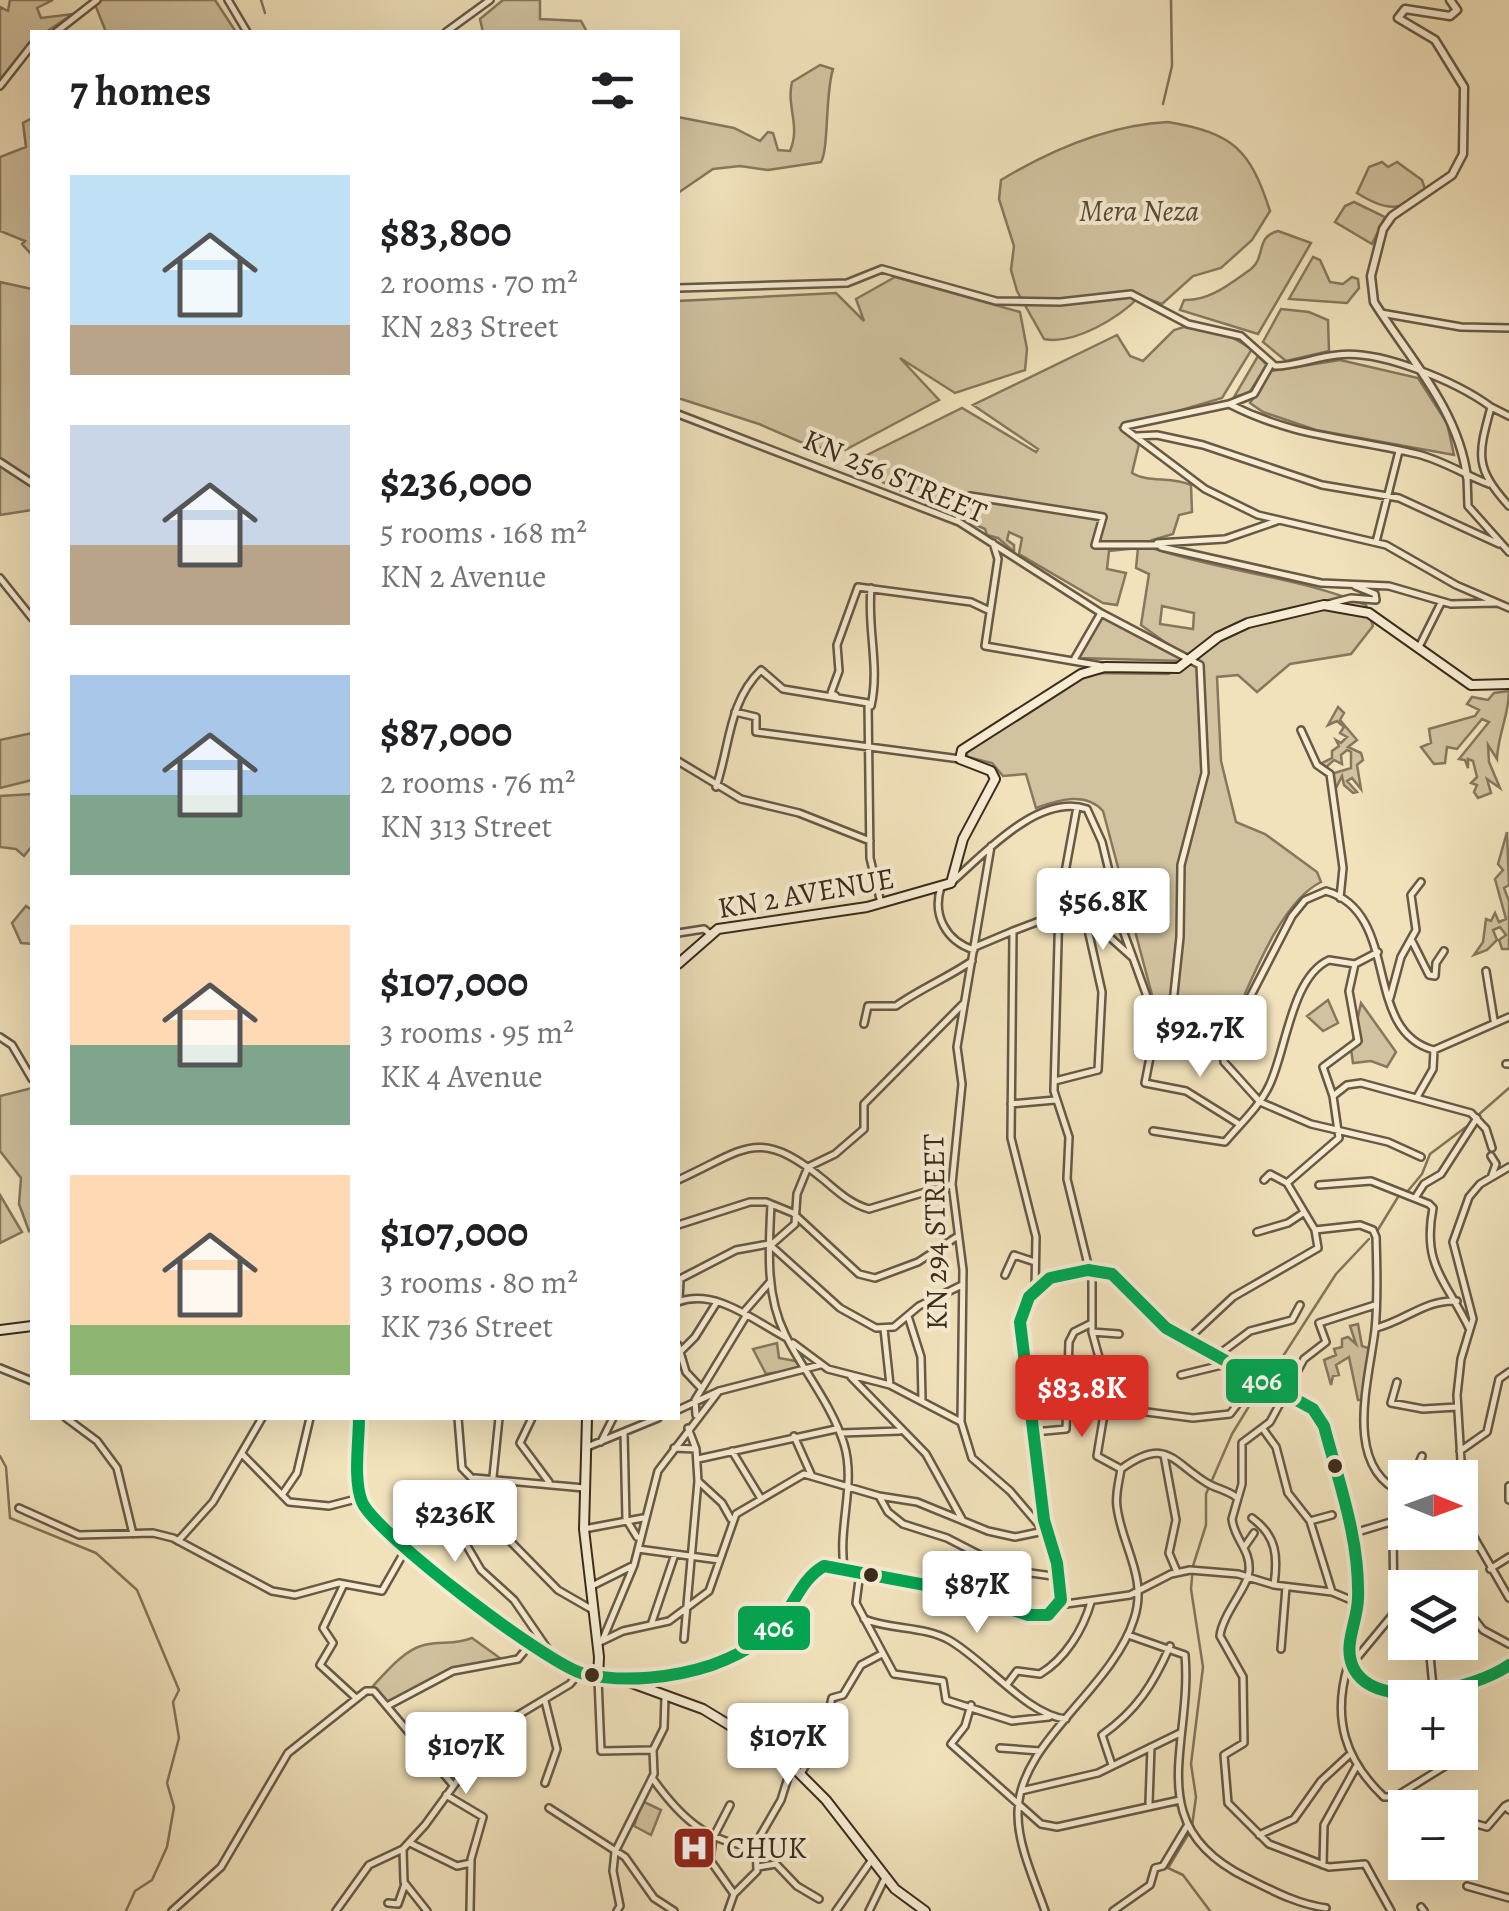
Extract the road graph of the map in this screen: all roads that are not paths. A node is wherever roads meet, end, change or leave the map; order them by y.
1 (97, 0) edge
2 (228, 0) edge
3 (490, 0) edge
4 (1450, 0) edge
5 (59, 30) edge
6 (246, 30) edge
7 (449, 30) edge
8 (30, 48) edge
9 (0, 86) edge
10 (680, 288) edge
11 (1381, 313) junction
12 (1509, 328) edge
13 (1272, 364) junction
14 (1423, 372) junction
15 (1229, 404) junction
16 (1491, 407) junction
17 (680, 416) edge
18 (1509, 416) edge
19 (1137, 436) junction
20 (1399, 451) junction
21 (0, 462) edge
22 (1466, 478) junction
23 (30, 482) edge
24 (1489, 484) junction
25 (1390, 496) junction
26 (1509, 506) edge
27 (956, 521) junction
28 (1278, 521) junction
29 (1376, 542) junction
30 (993, 543) junction
31 (1499, 544) junction
32 (1158, 545) junction
33 (1509, 552) edge
34 (0, 578) edge
35 (1353, 584) junction
36 (871, 588) junction
37 (1442, 603) junction
38 (1497, 603) junction
39 (1324, 604) junction
40 (1509, 608) edge
41 (990, 611) junction
42 (1101, 613) junction
43 (30, 616) edge
44 (1419, 647) junction
45 (1188, 658) junction
46 (1074, 660) junction
47 (1105, 667) junction
48 (1509, 684) edge
49 (840, 698) junction
50 (871, 706) junction
51 (736, 712) junction
52 (1301, 730) dead end
53 (869, 749) junction
54 (960, 759) junction
55 (680, 762) edge
56 (716, 787) junction
57 (1077, 806) junction
58 (870, 842) junction
59 (991, 845) junction
60 (1421, 882) dead end
61 (947, 884) junction
62 (1340, 898) junction
63 (881, 904) junction
64 (1059, 905) junction
65 (1058, 914) junction
66 (1094, 923) dead end
67 (1013, 931) junction
68 (680, 933) edge
69 (709, 933) junction
70 (1411, 938) junction
71 (975, 948) junction
72 (1444, 951) dead end
73 (1378, 952) junction
74 (1134, 960) junction
75 (972, 961) junction
76 (680, 962) edge
77 (1355, 964) junction
78 (1486, 971) dead end
79 (1390, 1000) junction
80 (964, 1002) junction
81 (1509, 1016) edge
82 (1494, 1020) junction
83 (864, 1024) dead end
84 (1160, 1035) junction
85 (0, 1037) edge
86 (1170, 1041) junction
87 (1223, 1042) junction
88 (1434, 1050) junction
89 (30, 1076) edge
90 (1055, 1081) junction
91 (1332, 1096) junction
92 (1416, 1098) junction
93 (1055, 1100) junction
94 (1260, 1102) junction
95 (1011, 1104) junction
96 (1477, 1118) junction
97 (1239, 1124) junction
98 (1153, 1130) dead end
99 (1340, 1132) junction
100 (1420, 1156) dead end
101 (808, 1167) junction
102 (1508, 1168) edge
103 (1492, 1176) junction
104 (680, 1179) edge
105 (1264, 1180) dead end
106 (1287, 1183) junction
107 (952, 1184) junction
108 (1319, 1186) dead end
109 (1415, 1198) junction
110 (771, 1204) junction
111 (793, 1213) junction
112 (1303, 1213) junction
113 (680, 1224) edge
114 (1316, 1230) junction
115 (1257, 1232) dead end
116 (958, 1236) junction
117 (770, 1245) junction
118 (1035, 1262) junction
119 (1088, 1270) junction
120 (1006, 1275) dead end
121 (680, 1279) edge
122 (770, 1282) junction
123 (962, 1285) junction
124 (1035, 1289) junction
125 (680, 1301) edge
126 (1457, 1301) junction
127 (718, 1302) junction
128 (1300, 1304) dead end
129 (1375, 1306) junction
130 (744, 1314) junction
131 (908, 1316) junction
132 (1092, 1323) junction
133 (30, 1326) edge
134 (884, 1328) junction
135 (1375, 1328) junction
136 (0, 1330) edge
137 (1470, 1330) junction
138 (1092, 1332) junction
139 (1119, 1334) dead end
140 (786, 1338) junction
141 (1188, 1339) junction
142 (680, 1349) edge
143 (680, 1353) edge
144 (1218, 1355) junction
145 (1231, 1362) junction
146 (820, 1365) junction
147 (0, 1368) edge
148 (808, 1370) junction
149 (1509, 1372) edge
150 (849, 1375) junction
151 (1180, 1375) dead end
152 (30, 1380) edge
153 (1256, 1380) junction
154 (1397, 1382) dead end
155 (890, 1385) junction
156 (701, 1388) junction
157 (720, 1390) junction
158 (1286, 1393) junction
159 (922, 1399) junction
160 (694, 1400) junction
161 (1107, 1407) junction
162 (1457, 1407) junction
163 (680, 1409) edge
164 (696, 1418) junction
165 (69, 1420) edge
166 (261, 1420) edge
167 (310, 1420) edge
168 (359, 1420) edge
169 (458, 1420) edge
170 (498, 1420) edge
171 (531, 1420) edge
172 (586, 1420) edge
173 (612, 1420) edge
174 (653, 1420) edge
175 (961, 1422) junction
176 (688, 1428) junction
177 (1263, 1429) junction
178 (839, 1431) junction
179 (903, 1431) junction
180 (1033, 1432) junction
181 (624, 1433) junction
182 (794, 1436) junction
183 (614, 1438) junction
184 (601, 1442) junction
185 (624, 1447) junction
186 (584, 1448) junction
187 (673, 1448) junction
188 (696, 1449) junction
189 (732, 1451) junction
190 (1460, 1451) junction
191 (242, 1454) junction
192 (1164, 1455) junction
193 (1422, 1456) dead end
194 (698, 1459) junction
195 (1420, 1460) edge
196 (1460, 1460) edge
197 (1121, 1469) junction
198 (811, 1474) junction
199 (492, 1477) junction
200 (475, 1478) junction
201 (698, 1481) junction
202 (548, 1482) junction
203 (1388, 1486) edge
204 (847, 1487) junction
205 (584, 1488) junction
206 (1509, 1490) edge
207 (485, 1492) junction
208 (282, 1495) junction
209 (879, 1496) junction
210 (760, 1497) junction
211 (1236, 1497) junction
212 (360, 1498) junction
213 (1509, 1500) edge
214 (18, 1508) dead end
215 (1332, 1515) dead end
216 (642, 1518) junction
217 (1252, 1518) dead end
218 (626, 1519) junction
219 (731, 1520) junction
220 (453, 1522) dead end
221 (1310, 1522) junction
222 (964, 1523) junction
223 (1388, 1523) edge
224 (584, 1529) junction
225 (1045, 1531) junction
226 (1254, 1532) dead end
227 (1353, 1533) junction
228 (133, 1534) junction
229 (639, 1539) junction
230 (178, 1541) junction
231 (1478, 1544) edge
232 (1245, 1546) junction
233 (637, 1548) junction
234 (406, 1549) junction
235 (674, 1554) junction
236 (693, 1556) junction
237 (1509, 1557) edge
238 (719, 1560) junction
239 (634, 1565) junction
240 (844, 1567) junction
241 (1490, 1569) junction
242 (860, 1572) junction
243 (1178, 1573) junction
244 (1060, 1576) junction
245 (1249, 1577) junction
246 (344, 1584) junction
247 (1274, 1585) junction
248 (590, 1587) junction
249 (1286, 1587) junction
250 (1139, 1591) junction
251 (1332, 1592) junction
252 (1509, 1598) edge
253 (1091, 1602) junction
254 (1358, 1603) junction
255 (1059, 1605) junction
256 (592, 1610) junction
257 (685, 1612) junction
258 (862, 1618) junction
259 (1388, 1620) edge
260 (652, 1623) junction
261 (1478, 1624) edge
262 (1128, 1635) junction
263 (684, 1639) dead end
264 (534, 1640) junction
265 (601, 1641) junction
266 (1509, 1644) edge
267 (1170, 1646) junction
268 (547, 1648) junction
269 (1282, 1649) dead end
270 (880, 1655) junction
271 (1350, 1664) junction
272 (1509, 1665) edge
273 (579, 1673) junction
274 (598, 1680) junction
275 (1476, 1680) edge
276 (629, 1682) junction
277 (1008, 1683) junction
278 (1388, 1689) edge
279 (665, 1697) junction
280 (356, 1698) junction
281 (545, 1701) junction
282 (971, 1705) junction
283 (387, 1706) junction
284 (1049, 1717) junction
285 (1066, 1719) junction
286 (1180, 1734) junction
287 (1150, 1746) junction
288 (1000, 1748) dead end
289 (652, 1750) junction
290 (1040, 1751) junction
291 (1348, 1756) junction
292 (792, 1765) junction
293 (1113, 1766) junction
294 (1356, 1767) junction
295 (1438, 1770) edge
296 (801, 1774) junction
297 (653, 1778) junction
298 (546, 1784) dead end
299 (453, 1785) junction
300 (1022, 1791) junction
301 (446, 1795) junction
302 (1180, 1800) junction
303 (1019, 1802) junction
304 (1149, 1803) junction
305 (730, 1805) dead end
306 (1508, 1807) edge
307 (549, 1808) dead end
308 (1478, 1824) edge
309 (1186, 1826) junction
310 (1258, 1836) junction
311 (713, 1838) junction
312 (408, 1842) junction
313 (756, 1847) junction
314 (403, 1849) junction
315 (615, 1852) junction
316 (872, 1861) junction
317 (471, 1863) junction
318 (1323, 1865) junction
319 (758, 1866) junction
320 (885, 1878) junction
321 (405, 1884) junction
322 (1467, 1886) dead end
323 (734, 1894) junction
324 (1509, 1898) edge
325 (819, 1899) dead end
326 (388, 1903) dead end
327 (1326, 1908) dead end
328 (172, 1911) edge
329 (336, 1911) edge
330 (426, 1911) edge
331 (470, 1911) edge
332 (616, 1911) edge
333 (674, 1911) edge
334 (728, 1911) edge
335 (836, 1911) edge
336 (869, 1911) edge
337 (926, 1911) edge
338 (1045, 1911) edge
339 (1113, 1911) edge
340 (1390, 1911) edge

1 - 5 street
2 - 6 street
3 - 7 street
4 - 11 street
8 - 9 street
10 - 13 street
11 - 12 street
11 - 14 street
13 - 14 street
13 - 15 street
14 - 16 street
14 - 22 street
15 - 19 street
15 - 20 street
16 - 18 street
16 - 24 street
17 - 27 street, KN 256 STREET
19 - 25 street
19 - 28 street
20 - 22 street
20 - 25 street
21 - 23 street
22 - 24 street
22 - 31 street
24 - 26 street
25 - 29 street
25 - 31 street
27 - 30 street, KN 256 STREET
27 - 32 street
28 - 29 street
28 - 32 street
29 - 38 street
30 - 41 street
30 - 42 street, KN 256 STREET
31 - 33 street
32 - 35 street
34 - 43 street
35 - 37 street
35 - 39 street
36 - 41 street
36 - 49 street
36 - 50 street
37 - 38 street
37 - 44 street
38 - 40 street
39 - 44 main road
39 - 45 main road
41 - 46 street
42 - 45 street, KN 256 STREET
42 - 46 street
44 - 48 main road
45 - 47 main road
45 - 86 street
46 - 47 street
47 - 54 main road
49 - 50 street
49 - 51 street
50 - 53 street
51 - 53 street
51 - 56 street
52 - 62 street
53 - 54 street
53 - 58 street
54 - 61 main road
55 - 56 street
56 - 58 street
57 - 59 street
57 - 64 street
57 - 74 street
58 - 63 street
59 - 61 street
59 - 71 street, KN 294 STREET
60 - 70 street
61 - 63 main road, KN 2 AVENUE
61 - 71 street
62 - 73 street
62 - 87 street
63 - 69 main road, KN 2 AVENUE
64 - 65 street
64 - 90 street
65 - 67 street
65 - 90 street
66 - 74 street
67 - 71 street
67 - 95 street
68 - 69 street
69 - 76 main road, KN 2 AVENUE
70 - 72 street
70 - 79 street
71 - 75 street, KN 294 STREET
73 - 77 street
73 - 79 street
74 - 84 street
75 - 80 street, KN 294 STREET
75 - 83 street
77 - 91 street
77 - 94 street
78 - 82 street
79 - 88 street
80 - 101 street
80 - 107 street, KN 294 STREET
81 - 82 street
82 - 88 street
84 - 86 street
84 - 97 street
85 - 89 street
86 - 87 street
87 - 94 street
88 - 92 street
90 - 93 street
91 - 92 street
91 - 99 street
92 - 96 street
93 - 95 street
93 - 119 street
94 - 97 street
94 - 99 street
95 - 118 street
96 - 103 street
96 - 109 street
97 - 98 street
99 - 100 street
99 - 106 street
101 - 104 street
101 - 107 street
101 - 111 street
102 - 103 street
103 - 137 street
105 - 106 street
106 - 112 street
107 - 116 street, KN 294 STREET
108 - 109 street
109 - 126 street
110 - 111 street
110 - 113 street
110 - 117 street
111 - 116 street
111 - 117 street
112 - 114 street
112 - 115 street
114 - 129 street
114 - 141 street
116 - 123 street, KN 294 STREET
117 - 121 street
117 - 122 street
117 - 134 street
118 - 120 street
118 - 124 street
119 - 124 street
119 - 132 street
119 - 141 street
122 - 130 street
122 - 140 street
123 - 131 street
123 - 175 street, KN 294 STREET
124 - 180 street
125 - 127 street
126 - 135 street
126 - 137 street
127 - 130 street
127 - 142 street
128 - 144 street
129 - 135 street
129 - 158 street
130 - 140 street
130 - 156 street
131 - 134 street
131 - 159 street
132 - 138 street
132 - 180 street
133 - 136 main road
134 - 155 street
135 - 203 street
137 - 162 street
138 - 139 street
138 - 161 street
140 - 146 street
140 - 148 street
141 - 144 street
143 - 156 street
144 - 145 street
145 - 151 street
145 - 153 street
146 - 148 street
146 - 150 street
147 - 152 street
148 - 157 street
148 - 178 street
149 - 190 street
150 - 155 street
150 - 179 street
153 - 158 street
153 - 161 street
154 - 162 street
155 - 159 street
156 - 160 street
157 - 160 street
157 - 164 street
158 - 177 street
158 - 227 street
159 - 175 street
160 - 163 street
160 - 164 street
161 - 197 street
162 - 190 street
164 - 176 street
165 - 228 street
166 - 191 street
167 - 208 street
168 - 212 main road
169 - 200 street
170 - 199 street
171 - 202 street
172 - 186 main road
173 - 184 street
174 - 181 street
175 - 225 street, KN 294 STREET
176 - 187 street
176 - 188 street
177 - 211 street
177 - 221 street
178 - 179 street
178 - 182 street
178 - 204 street
179 - 222 street
180 - 225 street
181 - 183 street
181 - 185 street
182 - 189 street
182 - 198 street
183 - 184 street
183 - 185 street
184 - 186 street
185 - 218 street
186 - 205 main road
187 - 188 street
187 - 216 street
188 - 194 street
189 - 194 street
189 - 210 street
190 - 196 street
191 - 208 street
191 - 230 street
192 - 197 street
192 - 211 street
192 - 243 street
193 - 195 street
194 - 201 street
197 - 250 street
198 - 204 street
198 - 210 street
199 - 200 street
199 - 202 street
199 - 207 street
200 - 207 street
201 - 219 street
201 - 236 street
202 - 205 street
204 - 209 street
204 - 240 street
205 - 224 main road
206 - 213 street
207 - 256 street
208 - 212 street
209 - 222 street
209 - 244 street
210 - 219 street
211 - 232 street
212 - 234 main road
214 - 228 street
215 - 221 street
216 - 218 street
216 - 229 street
217 - 247 street
218 - 224 street
218 - 229 street
219 - 238 street
220 - 268 street
221 - 251 street
222 - 225 street
223 - 227 street
224 - 248 main road
225 - 244 street
226 - 232 street
227 - 254 street
228 - 230 street
229 - 233 street
230 - 246 street
231 - 241 street
232 - 245 street
233 - 235 street
233 - 239 street
234 - 246 street
234 - 264 main road
235 - 236 street
235 - 260 street
236 - 238 street
236 - 257 street
237 - 241 street
238 - 257 street
239 - 248 street
239 - 265 street
240 - 242 street
240 - 276 street
241 - 252 street
242 - 255 street
242 - 258 street
243 - 245 street
243 - 250 street
244 - 255 street
245 - 247 street
245 - 310 street
246 - 280 street
247 - 249 street
248 - 256 main road
249 - 251 street
249 - 269 street
250 - 253 street
250 - 262 street
251 - 254 street
253 - 255 street
253 - 277 street
254 - 271 street
256 - 265 main road
257 - 260 street
257 - 263 street
258 - 270 street
258 - 277 street
259 - 271 street
260 - 265 street
261 - 266 street
262 - 267 street
262 - 285 street
264 - 268 main road
264 - 283 street
265 - 274 main road
267 - 286 street
267 - 293 street
268 - 273 main road
270 - 282 street
270 - 296 street
271 - 278 street
271 - 291 street
272 - 275 street
273 - 274 main road
273 - 281 street
274 - 276 main road
274 - 289 street
276 - 279 main road
277 - 284 street
279 - 289 street
279 - 292 main road
280 - 283 street
280 - 328 street
281 - 298 street
281 - 299 street
282 - 284 street
282 - 303 street
283 - 299 street
284 - 285 street
285 - 290 street
286 - 287 street
286 - 302 street
287 - 293 street
287 - 304 street
288 - 290 street
289 - 297 street
290 - 300 street
291 - 294 street
291 - 310 street
292 - 296 main road
292 - 313 street
293 - 300 street
294 - 295 street
294 - 318 street
296 - 316 main road
297 - 311 street
297 - 315 street
299 - 301 street
300 - 303 street
301 - 312 street
301 - 317 street
302 - 304 street
302 - 309 street
303 - 304 street
303 - 338 street
305 - 311 street
306 - 308 street
307 - 315 street
309 - 327 street
309 - 339 street
310 - 318 street
311 - 313 street
311 - 323 street
312 - 314 street
312 - 317 street
313 - 319 street
314 - 321 street
314 - 329 street
315 - 332 street
315 - 333 street
316 - 320 main road
316 - 335 street
317 - 331 street
318 - 340 street
319 - 323 street
319 - 325 street
320 - 336 street
320 - 337 main road
321 - 326 street
321 - 330 street
322 - 324 street
323 - 334 street

